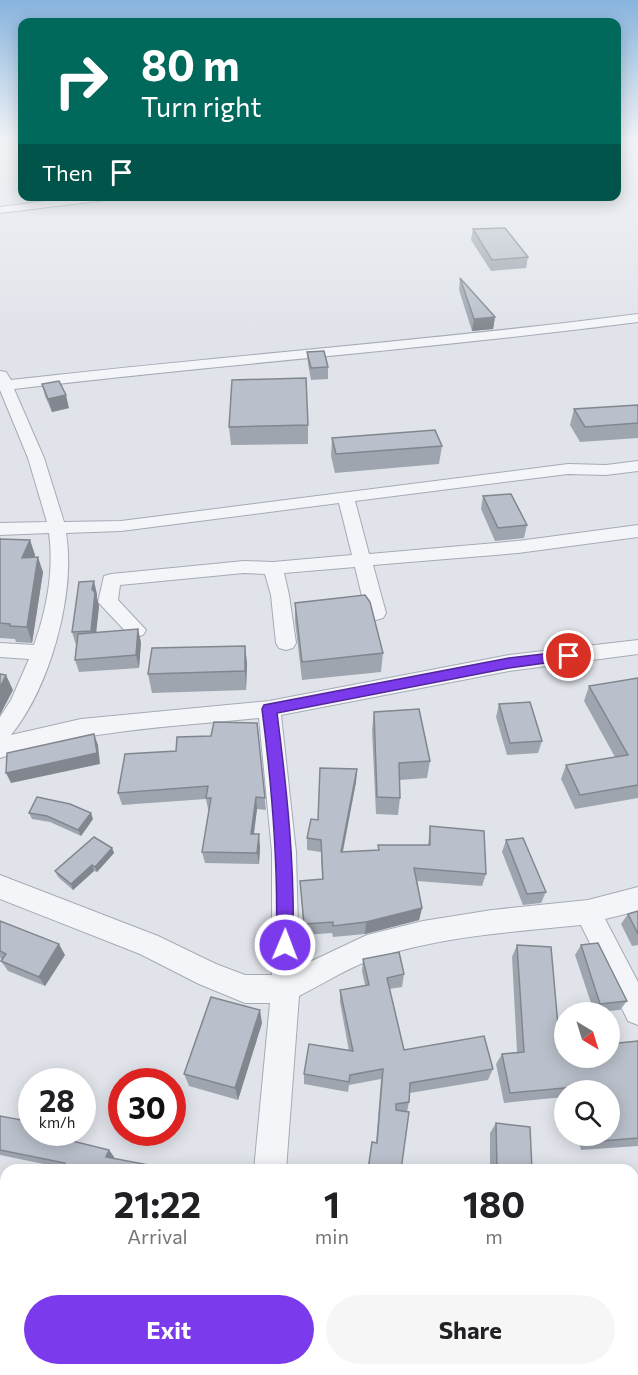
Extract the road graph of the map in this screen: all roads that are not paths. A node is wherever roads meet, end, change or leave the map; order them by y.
1 (47, 204) edge
2 (0, 210) edge
3 (638, 318) edge
4 (2, 381) edge
5 (638, 466) edge
6 (346, 499) junction
7 (55, 527) junction
8 (0, 529) edge
9 (638, 531) edge
10 (362, 559) junction
11 (273, 568) junction
12 (376, 613) dead end
13 (136, 630) edge
14 (286, 643) dead end
15 (638, 647) edge
16 (0, 650) edge
17 (42, 653) junction
18 (269, 709) junction
19 (0, 733) edge
20 (0, 749) edge
21 (0, 887) edge
22 (638, 899) edge
23 (588, 912) junction
24 (284, 989) junction
25 (638, 1011) edge
26 (270, 1164) edge

1 - 2 street
3 - 4 street
4 - 7 street
5 - 6 street
6 - 7 street
6 - 10 street
7 - 8 street
7 - 17 street
9 - 10 street
10 - 11 street
10 - 12 street
11 - 13 street
11 - 14 street
15 - 18 street
16 - 17 street
17 - 19 street
18 - 20 street
18 - 24 street
21 - 24 street
22 - 23 street
23 - 24 street
23 - 25 street
24 - 26 street

